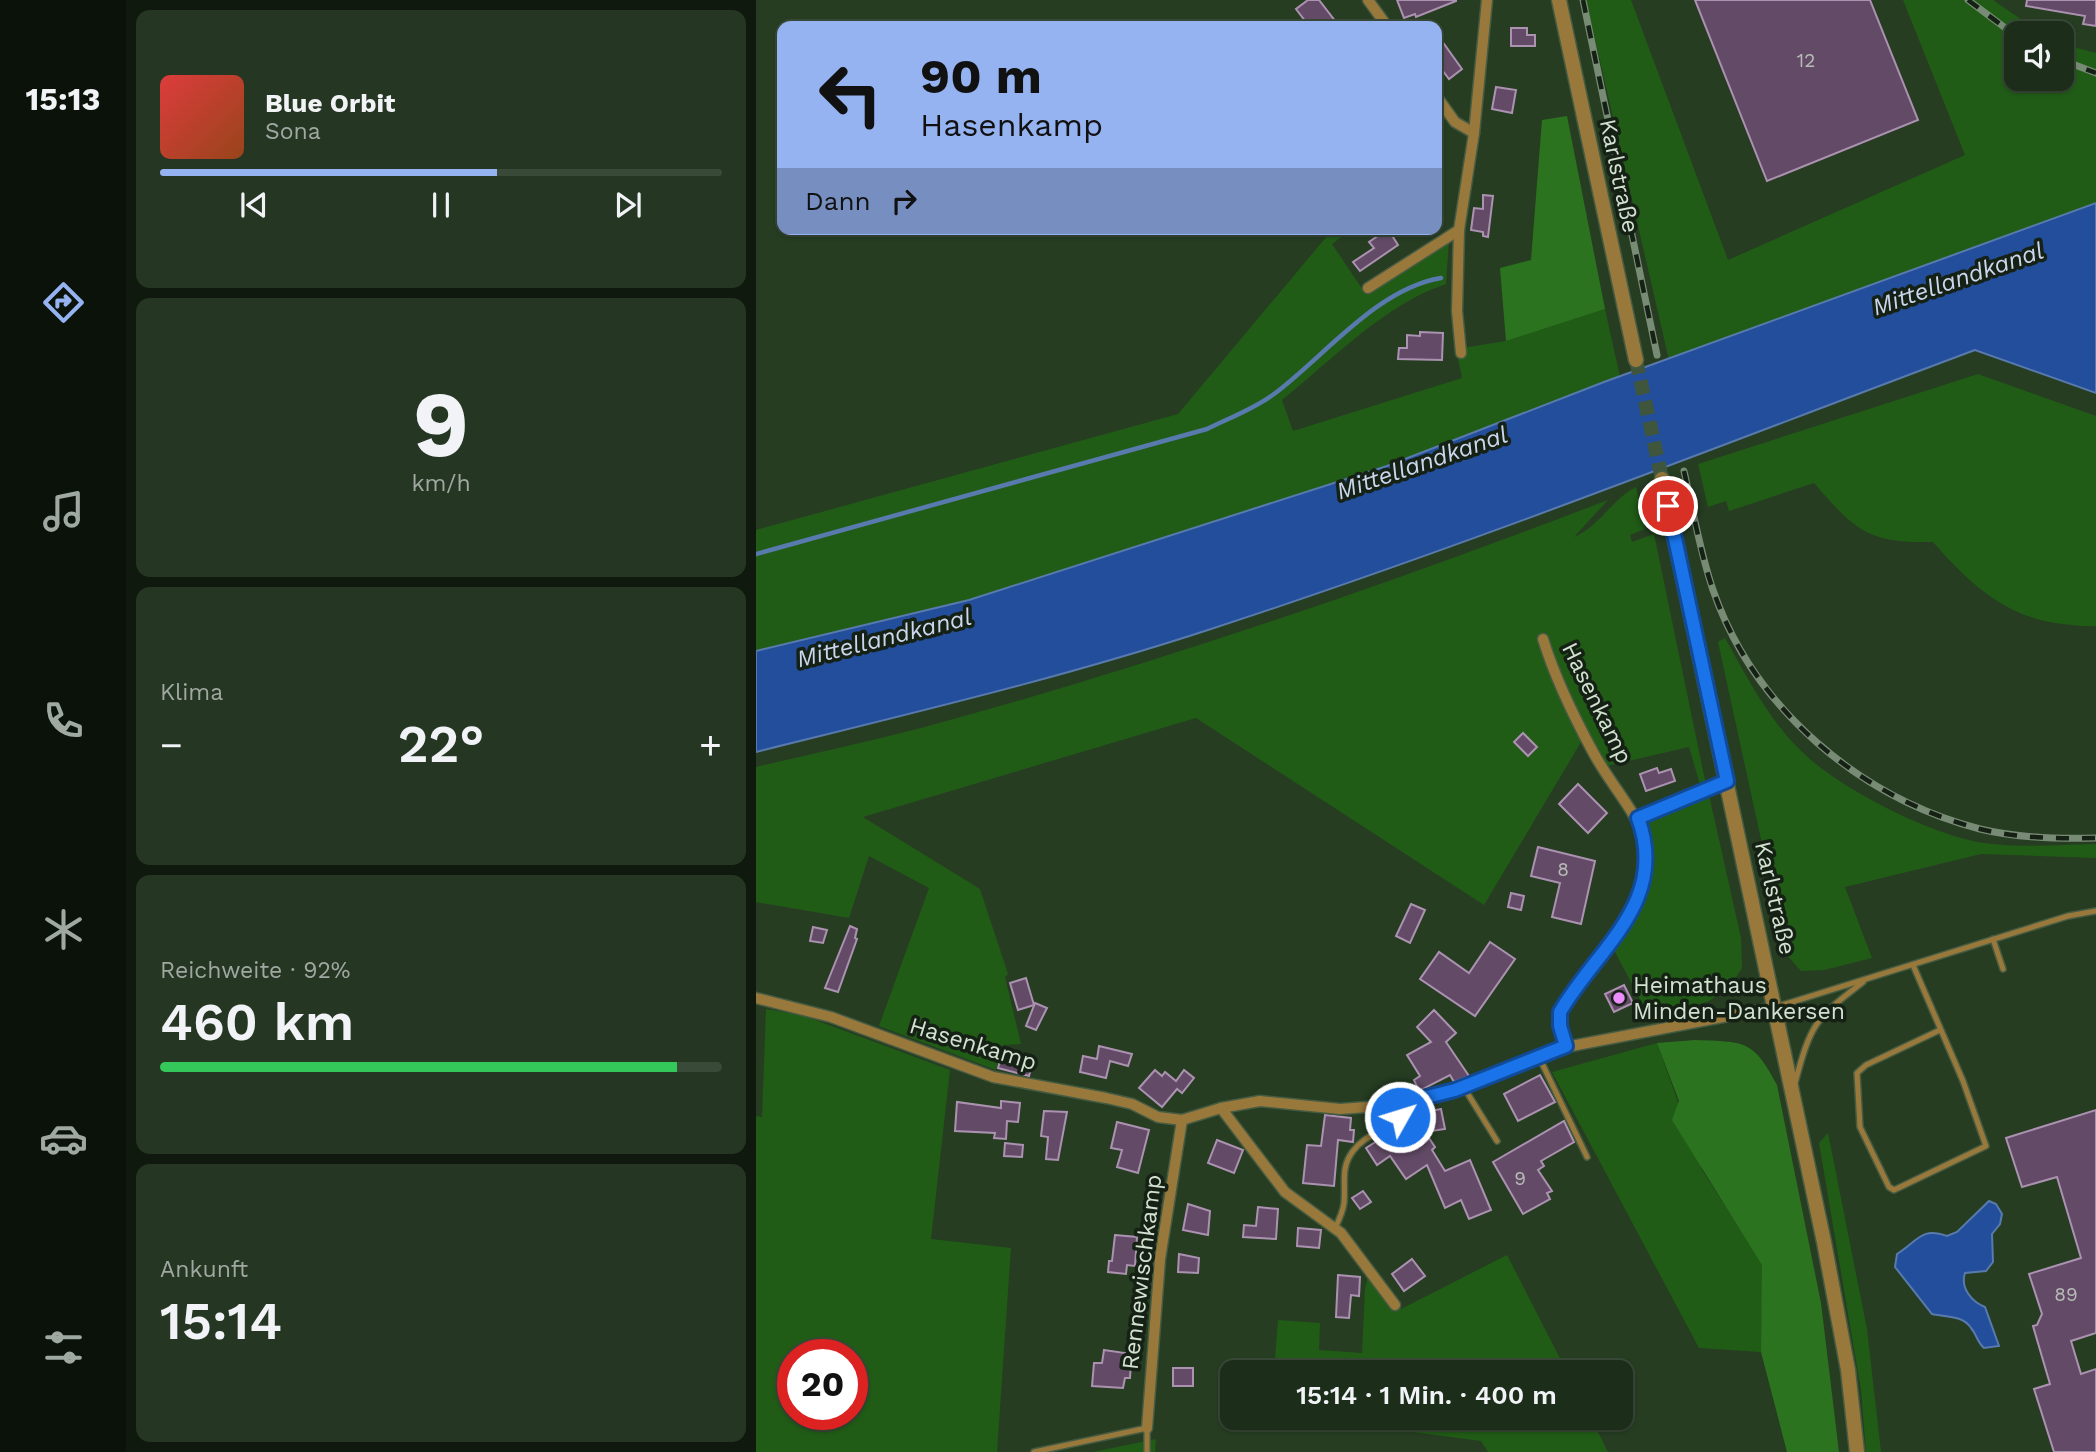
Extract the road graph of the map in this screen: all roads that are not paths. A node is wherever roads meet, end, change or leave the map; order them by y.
1 (1368, 0) edge
2 (1487, 0) edge
3 (1559, 0) edge
4 (1383, 21) edge
5 (1442, 104) edge
6 (1474, 133) junction
7 (1459, 230) junction
8 (1368, 288) dead end
9 (1461, 353) dead end
10 (1636, 360) tunnel mouth
11 (1662, 479) tunnel mouth
12 (1543, 639) dead end
13 (1727, 781) junction
14 (1638, 818) junction
15 (2096, 911) edge
16 (1993, 939) junction
17 (1913, 965) junction
18 (2003, 970) dead end
19 (1866, 979) junction
20 (756, 998) edge
21 (1776, 1007) junction
22 (1940, 1030) junction
23 (1566, 1046) junction
24 (1539, 1057) junction
25 (1464, 1087) junction
26 (1793, 1089) junction
27 (1407, 1102) junction
28 (1221, 1108) junction
29 (1182, 1120) junction
30 (1497, 1141) dead end
31 (1587, 1157) dead end
32 (1335, 1228) junction
33 (1395, 1305) dead end
34 (1147, 1428) junction
35 (1034, 1452) edge
36 (1147, 1452) edge
37 (1857, 1452) edge

1 - 4 street
2 - 6 street
3 - 10 street, Karlstraße
5 - 6 street
6 - 7 street
7 - 8 street
7 - 9 street
11 - 13 street, Karlstraße
12 - 14 street, Hasenkamp
13 - 14 street
13 - 21 street, Karlstraße
14 - 23 street, Hasenkamp
15 - 16 lane
16 - 17 lane
16 - 18 lane
17 - 19 lane
17 - 22 lane
19 - 21 lane
19 - 26 lane
20 - 29 street, Hasenkamp
21 - 23 street
21 - 26 street, Karlstraße
22 - 22 lane
23 - 24 street
24 - 25 street
24 - 31 lane
25 - 27 street
25 - 30 lane
26 - 37 street, Karlstraße
27 - 28 street
27 - 32 lane
28 - 29 street
28 - 32 street
29 - 34 street, Rennewischkamp
32 - 33 street
34 - 35 lane
34 - 36 lane

